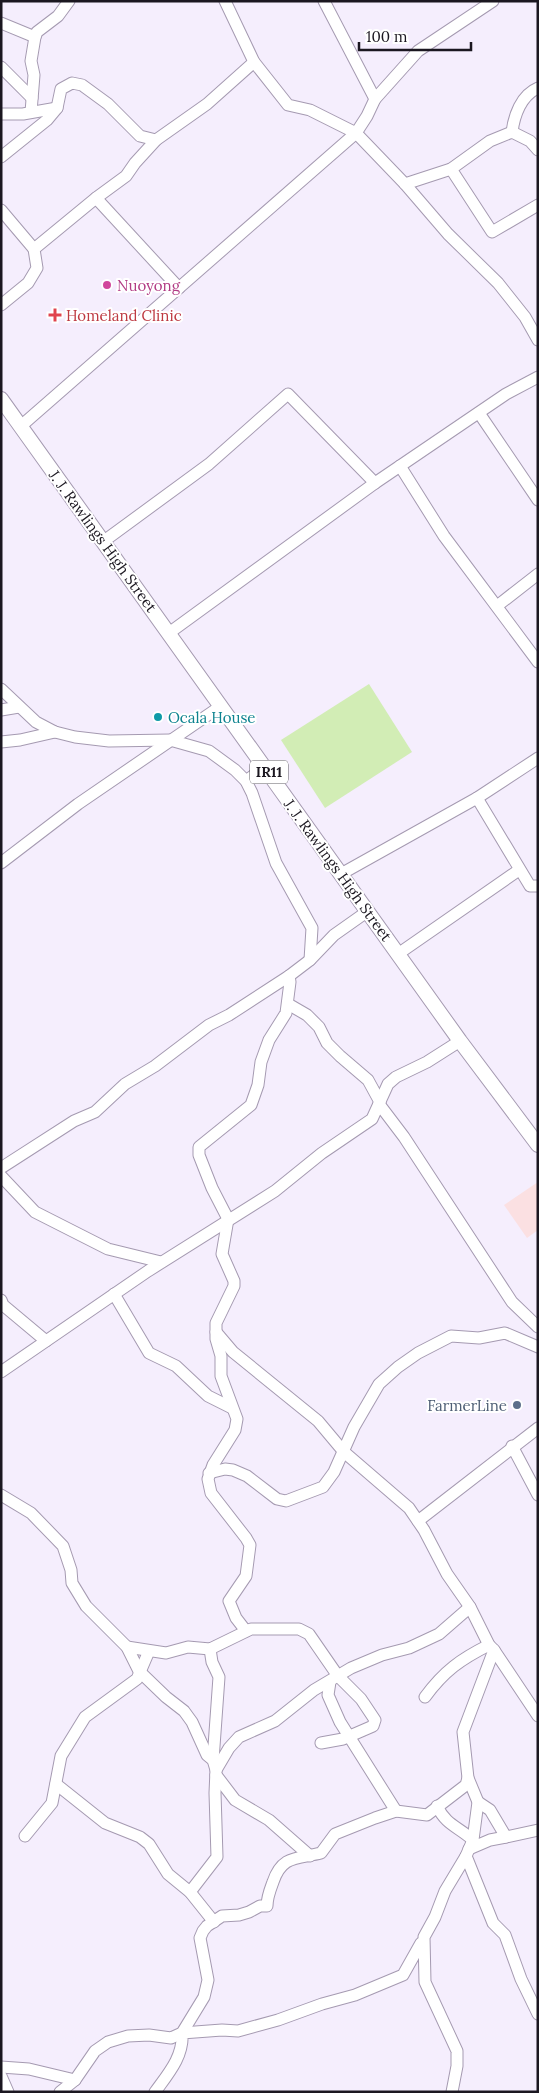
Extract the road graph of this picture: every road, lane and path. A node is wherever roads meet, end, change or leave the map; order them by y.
1 (69, 1) edge
2 (225, 1) edge
3 (324, 1) edge
4 (491, 2) edge
5 (1, 23) edge
6 (35, 37) junction
7 (254, 62) junction
8 (1, 67) edge
9 (538, 88) edge
10 (32, 98) junction
11 (374, 99) junction
12 (57, 108) junction
13 (31, 112) junction
14 (1, 114) edge
15 (512, 132) junction
16 (356, 133) junction
17 (156, 140) junction
18 (538, 150) edge
19 (1, 157) edge
20 (451, 169) junction
21 (405, 184) junction
22 (96, 198) junction
23 (538, 205) edge
24 (1, 210) edge
25 (34, 249) junction
26 (179, 288) junction
27 (1, 305) edge
28 (538, 340) edge
29 (538, 377) edge
30 (1, 399) edge
31 (479, 413) junction
32 (21, 426) junction
33 (400, 466) junction
34 (375, 483) junction
35 (538, 500) edge
36 (104, 541) junction
37 (538, 574) edge
38 (497, 606) junction
39 (169, 633) junction
40 (538, 662) edge
41 (1, 689) edge
42 (221, 706) junction
43 (19, 708) junction
44 (1, 710) edge
45 (55, 732) junction
46 (170, 740) junction
47 (1, 742) edge
48 (538, 758) edge
49 (264, 767) junction
50 (246, 781) junction
51 (477, 798) junction
52 (1, 863) edge
53 (519, 870) junction
54 (341, 874) junction
55 (538, 886) edge
56 (368, 911) junction
57 (398, 954) junction
58 (310, 960) junction
59 (289, 976) junction
60 (288, 1004) junction
61 (460, 1041) junction
62 (379, 1103) junction
63 (538, 1144) edge
64 (1, 1168) edge
65 (1, 1176) edge
66 (228, 1219) junction
67 (161, 1262) junction
68 (114, 1294) junction
69 (1, 1300) edge
70 (538, 1327) edge
71 (216, 1332) junction
72 (46, 1341) junction
73 (538, 1347) edge
74 (1, 1372) edge
75 (232, 1408) junction
76 (538, 1428) edge
77 (512, 1446) junction
78 (344, 1452) junction
79 (220, 1456) junction
80 (225, 1469) junction
81 (209, 1474) junction
82 (1, 1495) edge
83 (538, 1495) edge
84 (418, 1521) junction
85 (470, 1608) junction
86 (246, 1631) junction
87 (127, 1647) junction
88 (492, 1648) junction
89 (210, 1649) junction
90 (149, 1651) junction
91 (139, 1671) junction
92 (334, 1679) junction
93 (425, 1697) dead end
94 (538, 1716) edge
95 (349, 1736) junction
96 (321, 1743) dead end
97 (215, 1768) junction
98 (468, 1778) junction
99 (56, 1784) junction
100 (478, 1802) junction
101 (437, 1806) junction
102 (396, 1811) junction
103 (538, 1830) edge
104 (24, 1836) dead end
105 (506, 1837) junction
106 (469, 1848) junction
107 (310, 1856) junction
108 (190, 1892) junction
109 (214, 1922) junction
110 (424, 1937) junction
111 (538, 2014) edge
112 (182, 2033) junction
113 (1, 2067) edge
114 (1, 2076) edge
115 (75, 2080) junction
116 (8, 2092) edge
117 (60, 2092) edge
118 (154, 2092) edge
119 (452, 2092) edge

1 - 6 street
2 - 7 street
3 - 11 street
4 - 11 street
5 - 6 street
6 - 10 street
7 - 16 street
7 - 17 street
8 - 10 street
9 - 15 street
10 - 13 street
11 - 16 street
12 - 13 street
12 - 17 street
12 - 19 street
13 - 14 street
15 - 18 street
15 - 20 street
16 - 21 street
16 - 26 street
17 - 22 street
20 - 21 street
20 - 23 street
21 - 28 street
22 - 25 street
22 - 26 street
24 - 25 street
25 - 27 street
26 - 32 street
29 - 31 street
30 - 32 main road, J. J. Rawlings High Street / IR11
31 - 33 street
31 - 35 street
32 - 36 main road, J. J. Rawlings High Street / IR11
33 - 34 street
33 - 38 street
34 - 36 street
34 - 39 street
36 - 39 main road, J. J. Rawlings High Street / IR11
37 - 38 street
38 - 40 street
39 - 42 main road, J. J. Rawlings High Street / IR11
41 - 43 street
42 - 46 street
42 - 49 main road, J. J. Rawlings High Street / IR11
43 - 44 street
43 - 45 street
45 - 46 street
45 - 47 street
46 - 50 street
46 - 52 street
48 - 51 street
49 - 50 street
49 - 54 main road, J. J. Rawlings High Street / IR11
50 - 58 street
51 - 53 street
51 - 54 street
53 - 55 street
53 - 57 street
54 - 56 main road, J. J. Rawlings High Street / IR11
56 - 57 main road, J. J. Rawlings High Street / IR11
56 - 58 street
57 - 61 main road, J. J. Rawlings High Street / IR11
58 - 59 street
59 - 60 street
59 - 64 street
60 - 62 street
60 - 66 street
61 - 62 street
61 - 63 main road, J. J. Rawlings High Street / IR11
62 - 66 street
62 - 70 street
65 - 67 street
66 - 67 street
66 - 71 street
67 - 68 street
68 - 72 street
68 - 75 street
69 - 72 street
71 - 75 street
71 - 78 street
72 - 74 street
73 - 78 street
75 - 79 street
76 - 77 street
77 - 83 street
77 - 84 street
78 - 80 street
78 - 84 street
79 - 80 street
79 - 81 street
80 - 81 street
81 - 86 street
82 - 87 street
84 - 85 street
85 - 88 street
85 - 92 street
86 - 89 street
86 - 92 street
87 - 90 street
87 - 91 street
88 - 93 street
88 - 94 street
88 - 98 street
89 - 90 street
89 - 97 street
90 - 91 street
91 - 97 street
91 - 99 street
92 - 95 street
92 - 95 street
92 - 97 street
95 - 96 street
95 - 102 street
97 - 107 street
97 - 108 street
98 - 100 street
98 - 101 street
99 - 104 street
99 - 108 street
100 - 105 street
100 - 106 street
101 - 102 street
101 - 106 street
102 - 107 street
103 - 105 street
105 - 106 street
106 - 110 street
106 - 111 street
107 - 109 street
108 - 109 street
109 - 112 street
110 - 112 street
110 - 119 street
112 - 115 street
112 - 118 street
113 - 115 street
114 - 116 street
115 - 117 street

